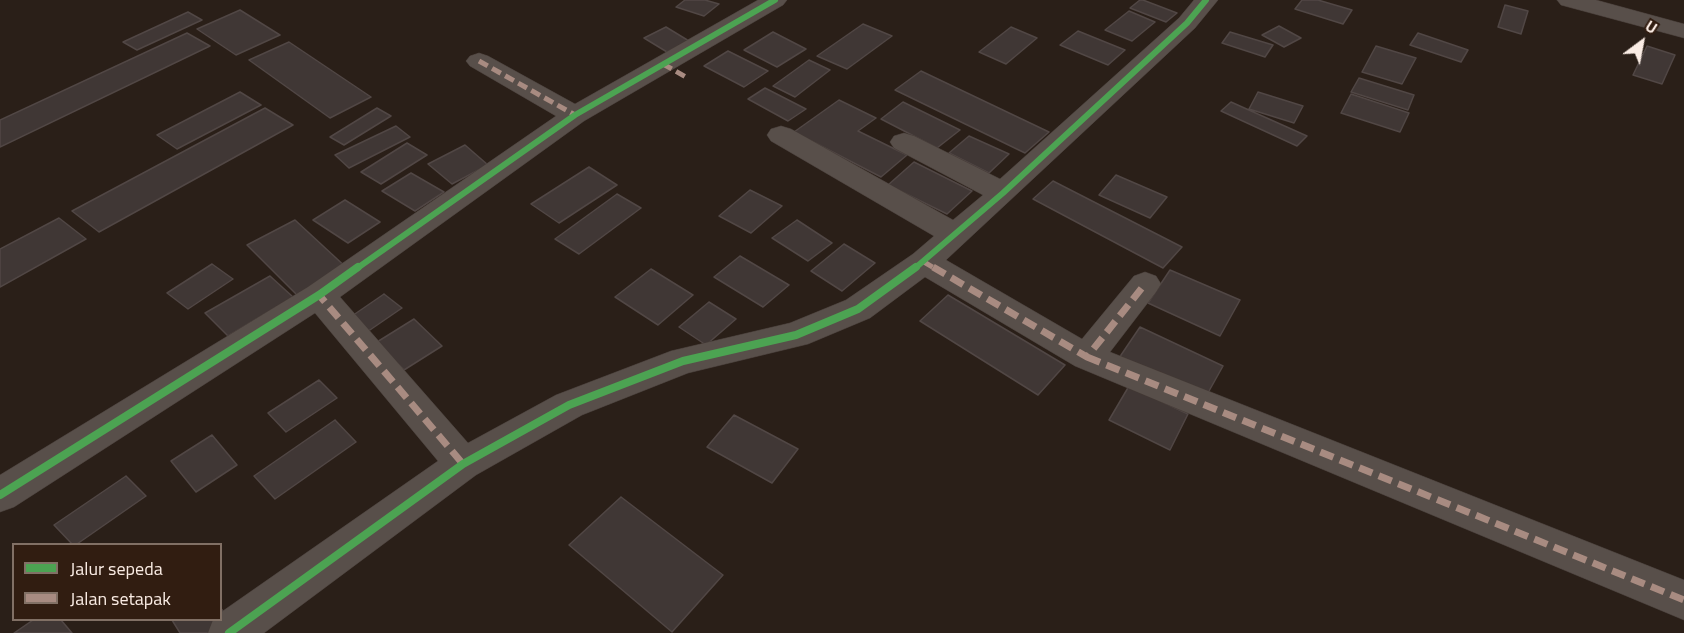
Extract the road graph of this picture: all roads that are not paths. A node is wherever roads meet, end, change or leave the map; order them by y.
1 (775, 0) edge
2 (1206, 0) edge
3 (1569, 0) edge
4 (1684, 31) edge
5 (479, 62) dead end
6 (663, 64) junction
7 (686, 77) dead end
8 (575, 115) junction
9 (781, 135) dead end
10 (904, 142) dead end
11 (1003, 193) junction
12 (955, 235) junction
13 (924, 262) junction
14 (1145, 284) dead end
15 (319, 295) junction
16 (1087, 357) junction
17 (464, 464) junction
18 (0, 495) edge
19 (1684, 600) edge
20 (229, 633) edge

1 - 6 street
2 - 11 street
3 - 4 street
5 - 8 street
6 - 7 street
6 - 8 street
8 - 15 street
9 - 12 street
10 - 11 street
11 - 12 street
12 - 13 street
13 - 16 street
13 - 17 street
14 - 16 street
15 - 17 street
15 - 18 street
16 - 19 street
17 - 20 street

